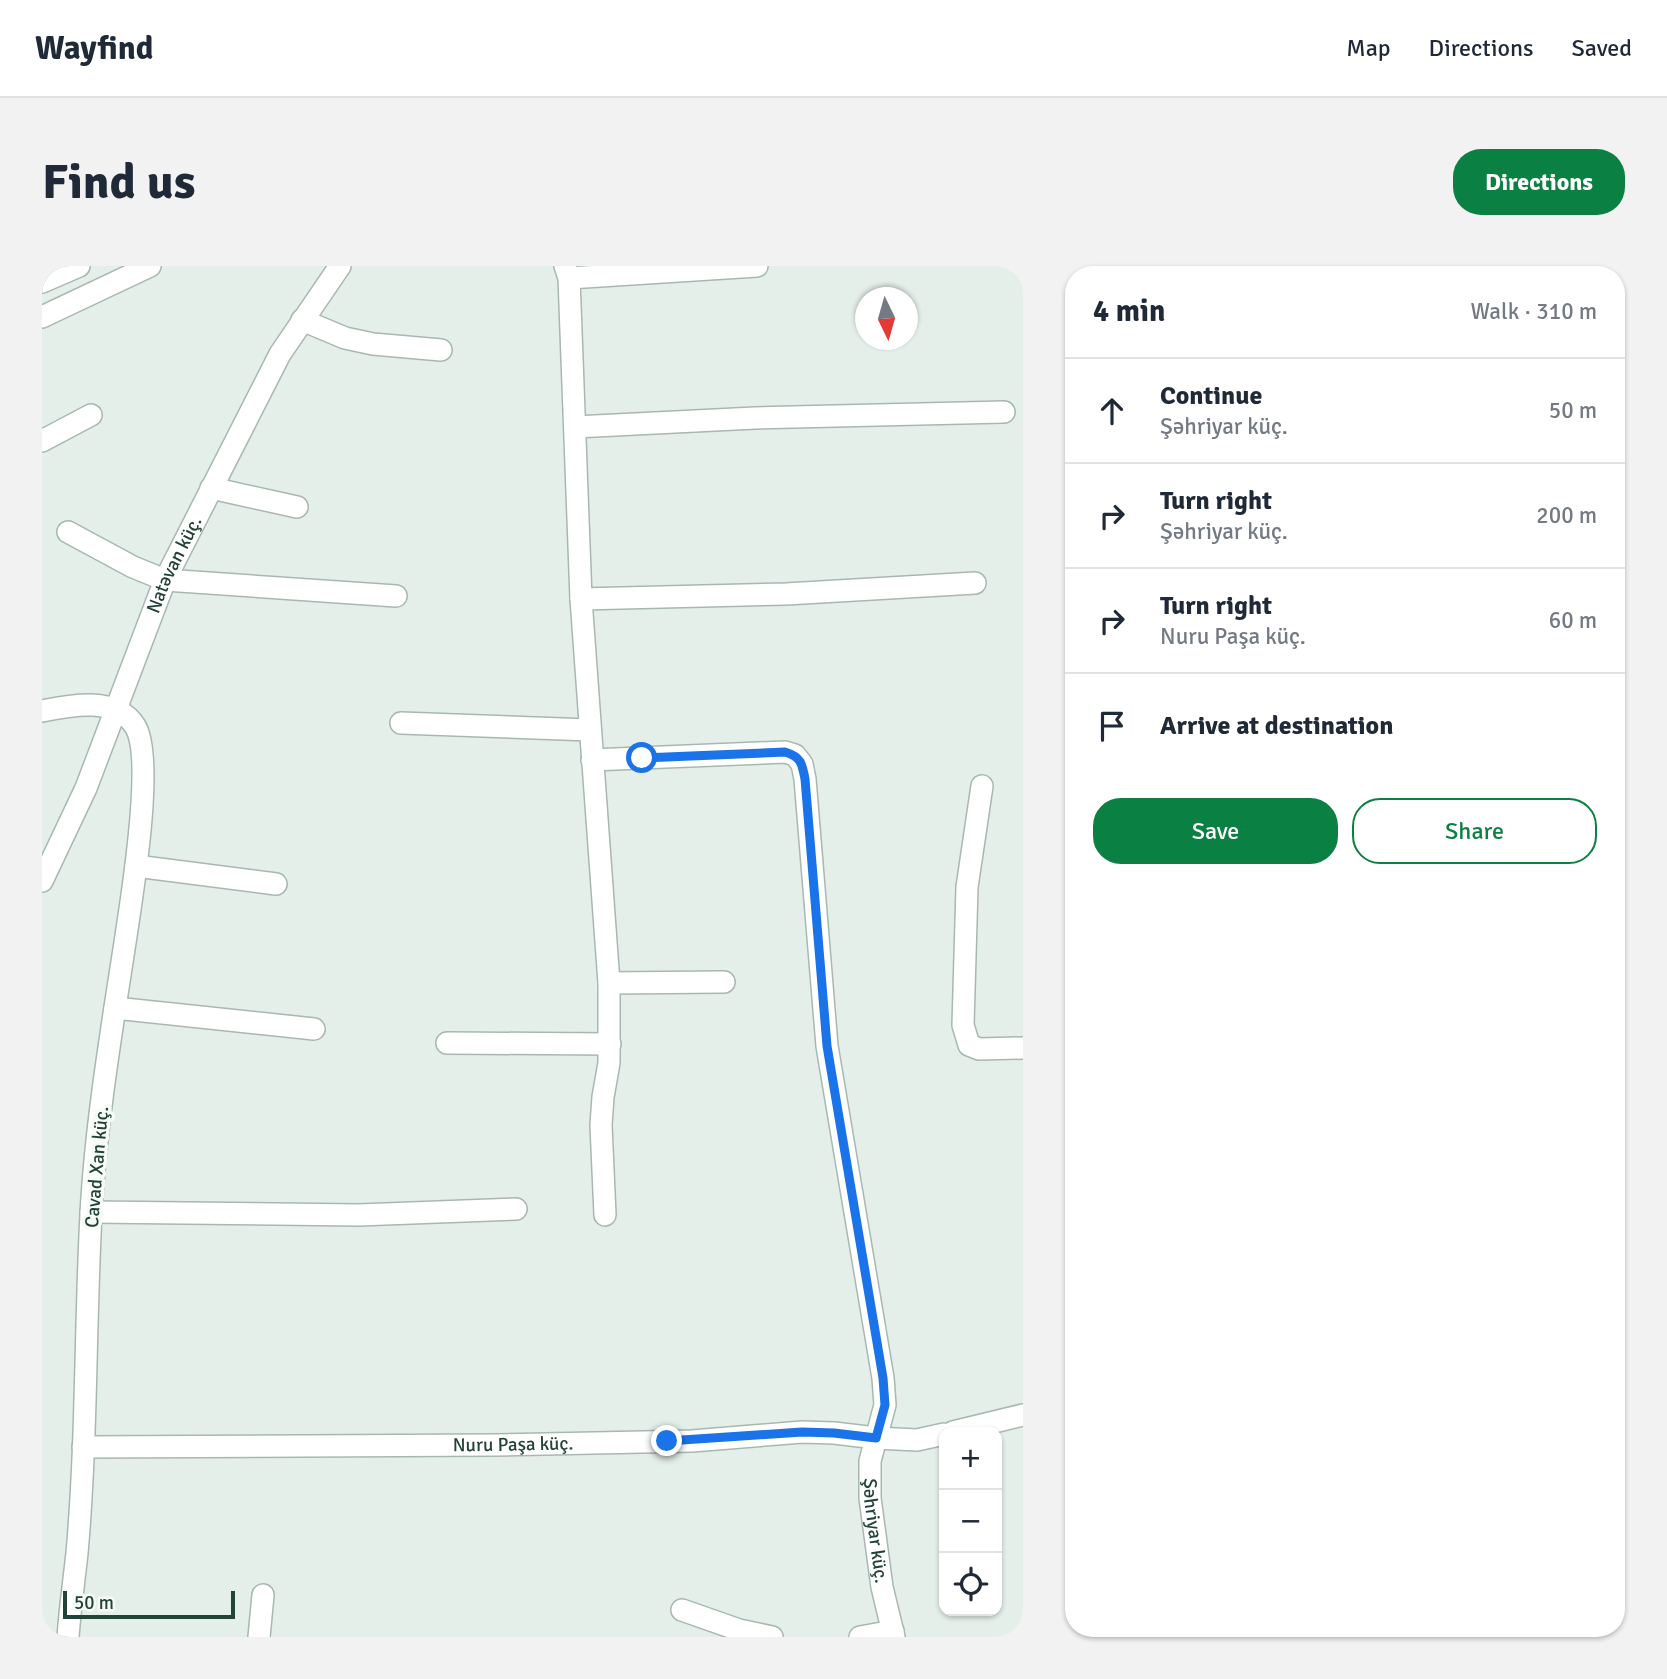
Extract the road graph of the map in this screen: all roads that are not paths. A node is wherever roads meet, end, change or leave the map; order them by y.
1 (79, 266) edge
2 (150, 266) edge
3 (340, 266) edge
4 (757, 266) edge
5 (126, 271) edge
6 (567, 272) edge
7 (42, 282) edge
8 (42, 317) edge
9 (302, 320) junction
10 (441, 350) dead end
11 (1004, 412) dead end
12 (91, 415) dead end
13 (575, 427) junction
14 (42, 441) edge
15 (211, 488) junction
16 (297, 507) dead end
17 (68, 532) dead end
18 (165, 579) junction
19 (975, 583) dead end
20 (396, 596) dead end
21 (581, 599) junction
22 (117, 708) junction
23 (42, 710) edge
24 (401, 723) dead end
25 (590, 730) junction
26 (592, 760) junction
27 (982, 786) dead end
28 (136, 866) junction
29 (42, 881) edge
30 (276, 884) dead end
31 (609, 982) junction
32 (724, 982) dead end
33 (115, 1008) junction
34 (314, 1029) dead end
35 (447, 1043) dead end
36 (610, 1044) junction
37 (1023, 1048) edge
38 (516, 1209) dead end
39 (91, 1212) junction
40 (605, 1215) dead end
41 (1023, 1415) edge
42 (974, 1427) edge
43 (939, 1435) edge
44 (876, 1438) junction
45 (83, 1447) junction
46 (263, 1595) dead end
47 (682, 1611) dead end
48 (894, 1634) edge
49 (68, 1637) edge
50 (259, 1637) edge
51 (772, 1637) edge
52 (860, 1637) edge

1 - 7 street
2 - 5 street
3 - 9 street, Natəvan küç.
4 - 6 street
5 - 8 street
6 - 13 street
9 - 10 street
9 - 15 street, Natəvan küç.
11 - 13 street
12 - 14 street
13 - 21 street
15 - 16 street
15 - 18 street, Natəvan küç.
17 - 18 street
18 - 20 street
18 - 22 street, Natəvan küç.
19 - 21 street
21 - 25 street
22 - 23 street
22 - 28 street, Cavad Xan küç.
22 - 29 street, Natəvan küç.
24 - 25 street
25 - 26 street
26 - 31 street
26 - 44 street, Şəhriyar küç.
27 - 37 street
28 - 30 street
28 - 33 street, Cavad Xan küç.
31 - 32 street
31 - 36 street
33 - 34 street
33 - 39 street, Cavad Xan küç.
35 - 36 street
36 - 40 street
38 - 39 street
39 - 45 street, Cavad Xan küç.
41 - 42 street
43 - 44 street, Nuru Paşa küç.
44 - 45 street, Nuru Paşa küç.
44 - 48 street, Şəhriyar küç.
45 - 49 street, Cavad Xan küç.
46 - 50 street
47 - 51 street
48 - 52 street

